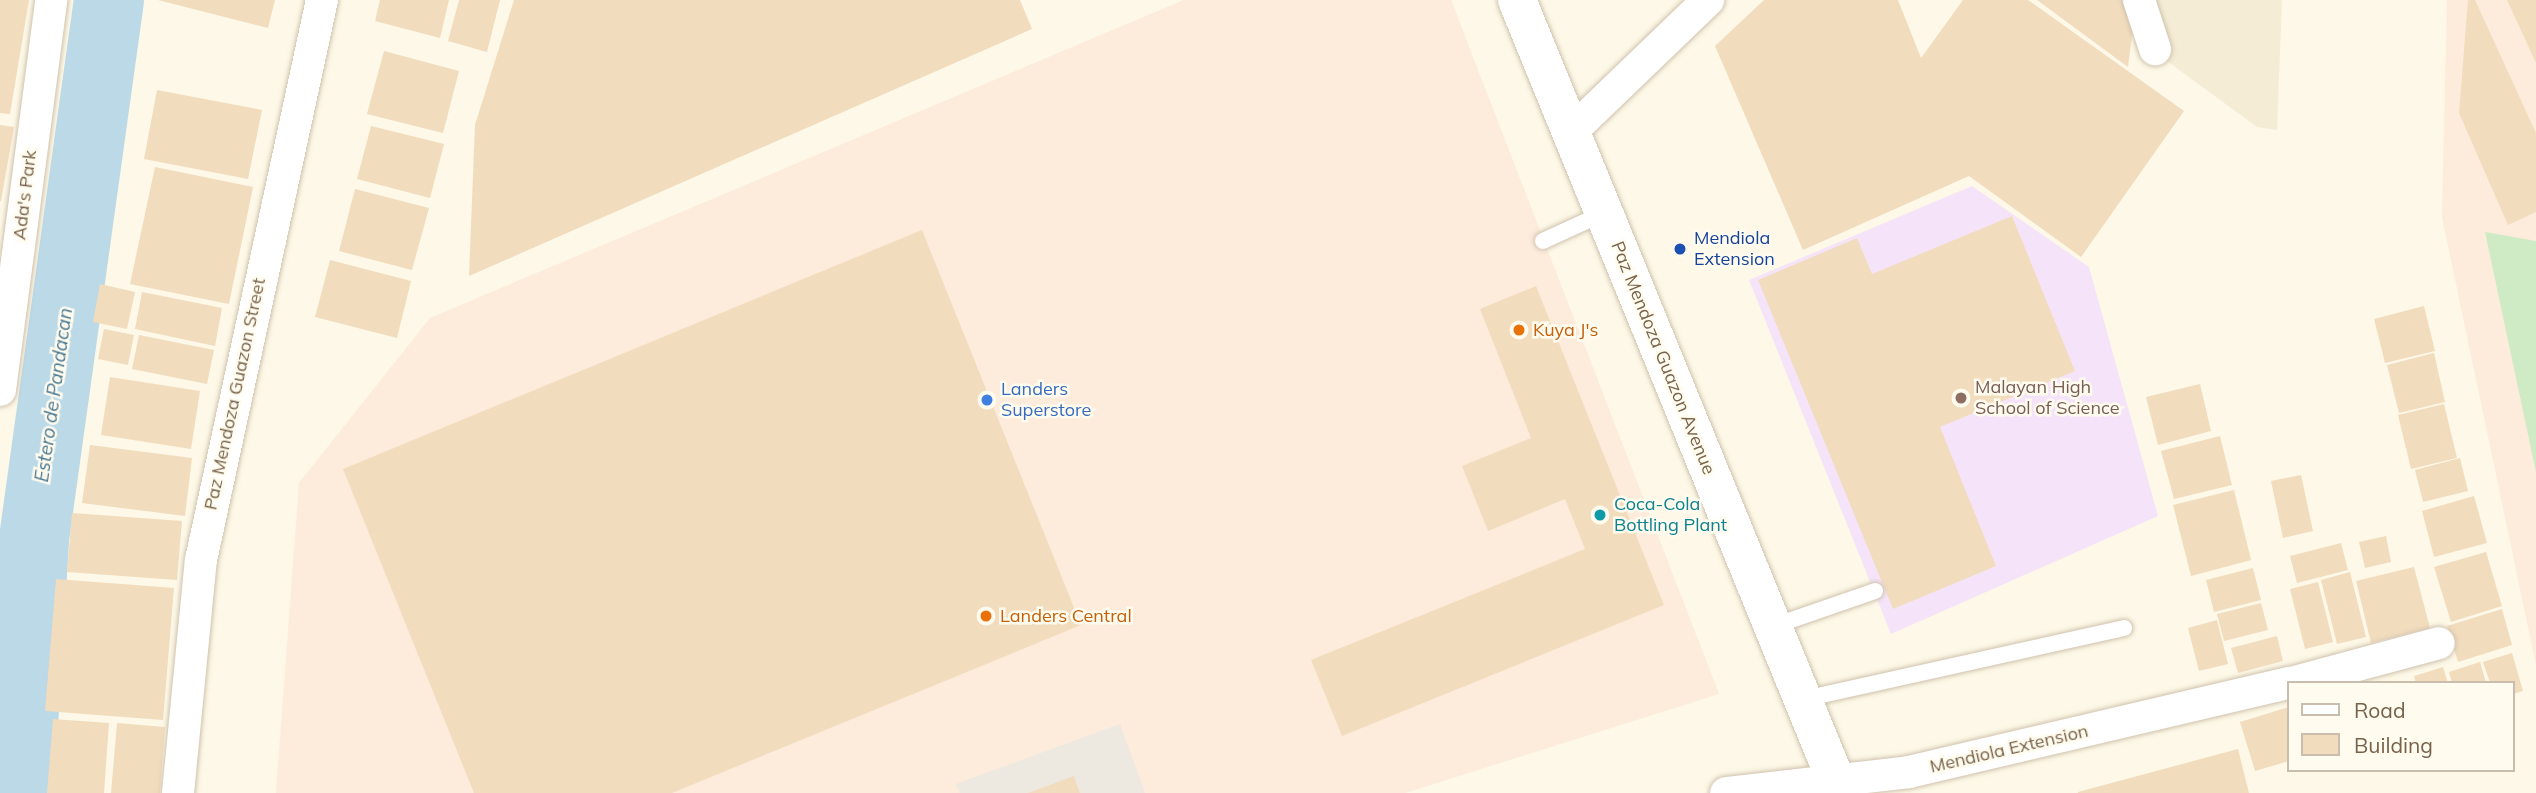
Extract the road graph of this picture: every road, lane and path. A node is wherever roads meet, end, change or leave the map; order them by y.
1 (51, 0) edge
2 (322, 0) edge
3 (1517, 0) edge
4 (1708, 0) edge
5 (2139, 0) edge
6 (2155, 49) dead end
7 (1570, 133) junction
8 (1604, 213) junction
9 (1543, 241) dead end
10 (0, 390) edge
11 (1875, 591) dead end
12 (1774, 626) junction
13 (2124, 628) dead end
14 (2439, 643) dead end
15 (2297, 681) edge
16 (2288, 683) edge
17 (1804, 699) junction
18 (1839, 787) edge
19 (178, 793) edge
20 (1726, 793) edge

1 - 10 street, Ada's Park
2 - 19 street, Paz Mendoza Guazon Street
3 - 7 main road, Paz Mendoza Guazon Avenue
4 - 7 street
5 - 6 street
7 - 8 main road, Paz Mendoza Guazon Avenue
8 - 9 lane
8 - 12 main road, Paz Mendoza Guazon Avenue
11 - 12 lane
12 - 17 main road, Paz Mendoza Guazon Avenue
13 - 17 lane
14 - 15 street, Mendiola Extension
16 - 18 street, Mendiola Extension
17 - 18 main road, Paz Mendoza Guazon Avenue
18 - 20 street, Mendiola Extension

